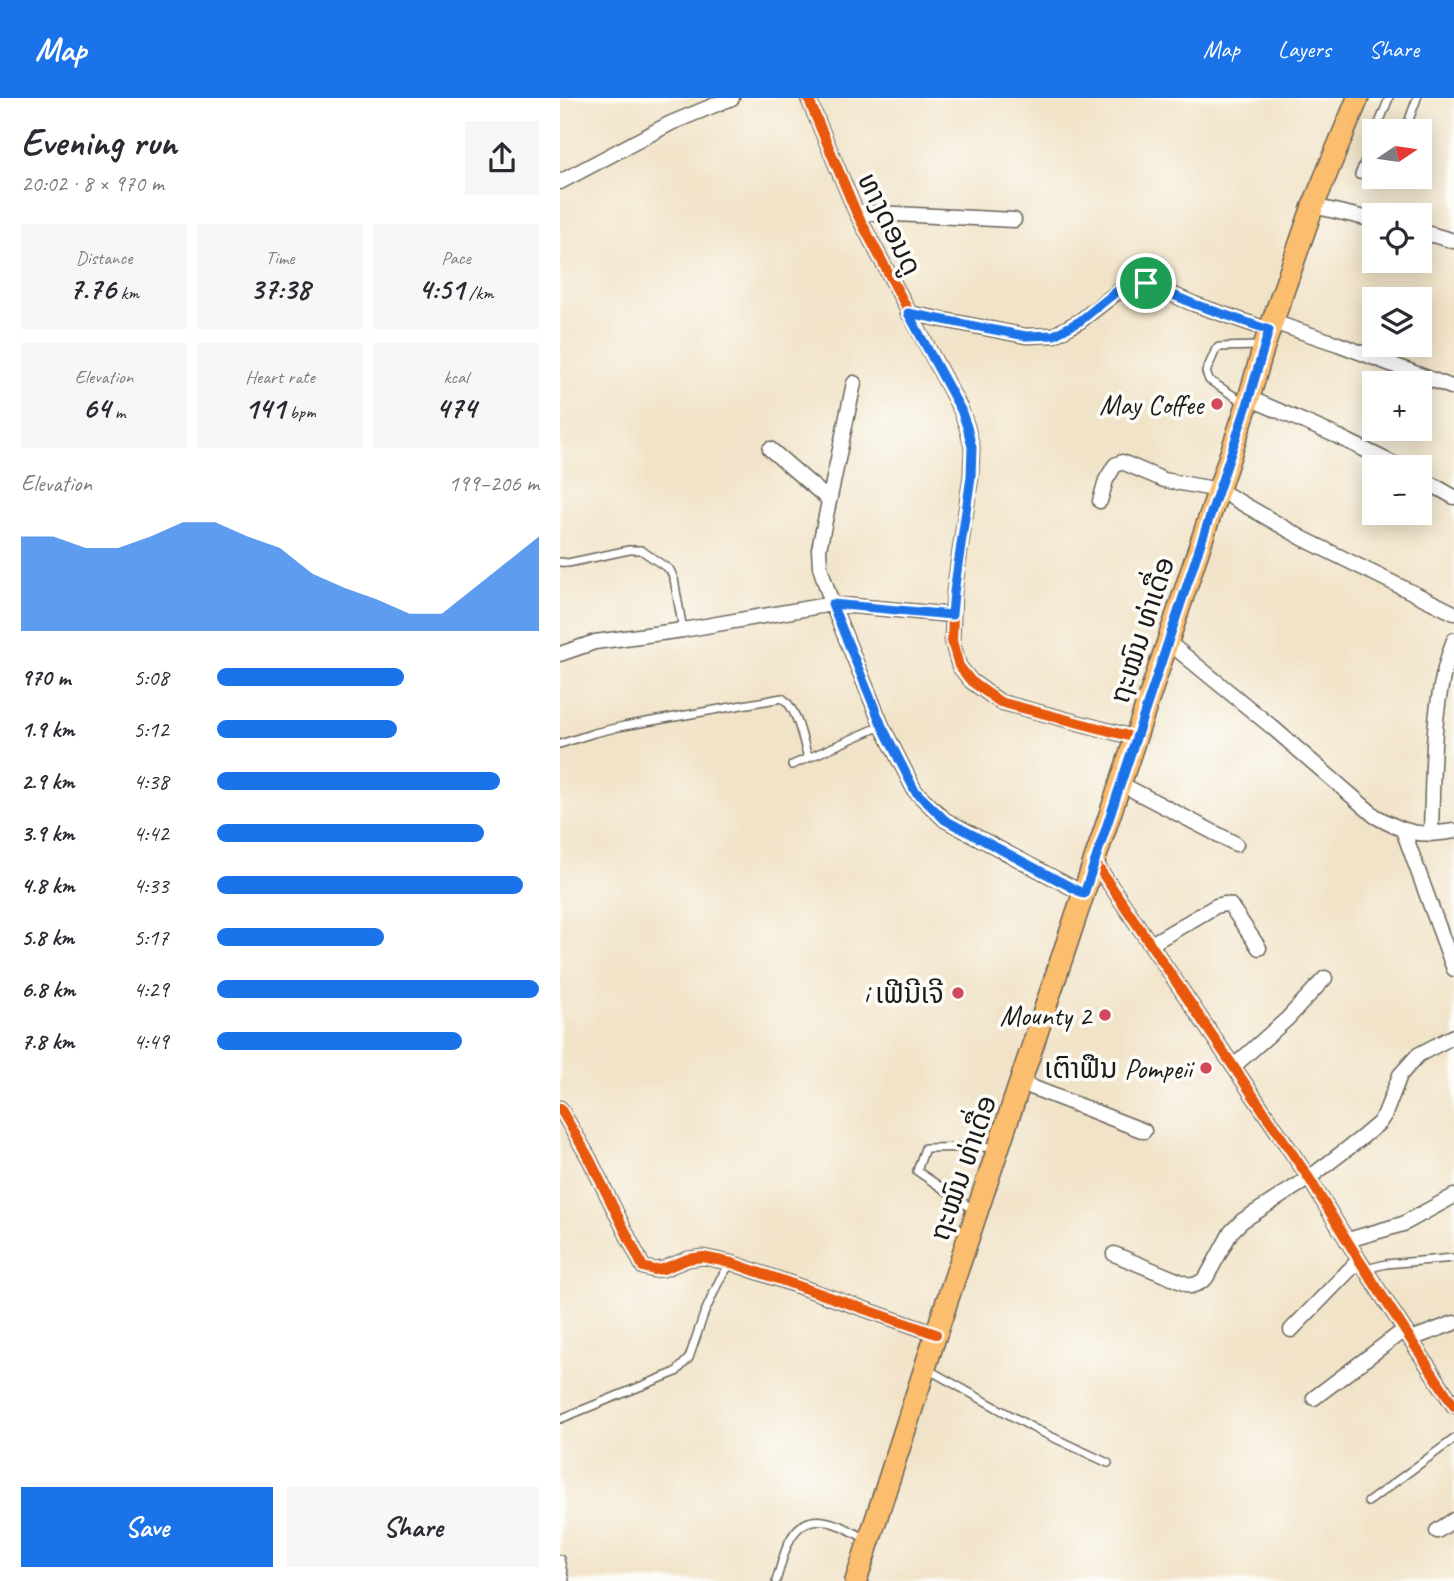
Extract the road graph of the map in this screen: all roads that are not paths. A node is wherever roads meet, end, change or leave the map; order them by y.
1 (732, 98) edge
2 (808, 98) edge
3 (1358, 98) edge
4 (1389, 98) edge
5 (1417, 98) edge
6 (1381, 119) edge
7 (1409, 119) edge
8 (1362, 168) edge
9 (1359, 175) dead end
10 (560, 182) edge
11 (1313, 206) junction
12 (856, 212) junction
13 (1362, 217) edge
14 (1014, 220) dead end
15 (1432, 235) edge
16 (1454, 241) edge
17 (908, 313) junction
18 (1269, 332) junction
19 (854, 383) dead end
20 (1454, 388) edge
21 (1248, 402) junction
22 (770, 449) dead end
23 (1376, 455) edge
24 (1432, 484) edge
25 (1219, 490) junction
26 (1454, 497) edge
27 (829, 500) junction
28 (1100, 501) dead end
29 (560, 562) edge
30 (832, 604) junction
31 (1454, 612) edge
32 (952, 615) junction
33 (683, 630) junction
34 (1454, 640) edge
35 (1168, 642) junction
36 (560, 654) edge
37 (882, 726) junction
38 (1136, 738) junction
39 (560, 744) edge
40 (808, 758) junction
41 (792, 765) dead end
42 (1121, 784) junction
43 (1403, 830) junction
44 (1454, 831) edge
45 (1431, 834) junction
46 (1236, 844) dead end
47 (1094, 861) junction
48 (1084, 894) junction
49 (1151, 944) junction
50 (1259, 948) dead end
51 (1454, 970) edge
52 (1325, 978) dead end
53 (1454, 1036) edge
54 (1234, 1066) junction
55 (1021, 1083) junction
56 (560, 1108) edge
57 (1144, 1131) dead end
58 (999, 1147) junction
59 (1308, 1178) junction
60 (1454, 1196) edge
61 (977, 1213) junction
62 (1348, 1240) junction
63 (1114, 1254) dead end
64 (1454, 1258) edge
65 (732, 1263) junction
66 (1362, 1265) junction
67 (1454, 1322) edge
68 (1291, 1330) dead end
69 (936, 1334) junction
70 (1408, 1334) junction
71 (925, 1368) junction
72 (1314, 1398) dead end
73 (1454, 1406) edge
74 (560, 1419) edge
75 (1454, 1439) edge
76 (1108, 1463) dead end
77 (1368, 1502) dead end
78 (1454, 1520) edge
79 (1437, 1531) dead end
80 (869, 1540) junction
81 (560, 1559) edge
82 (565, 1581) edge
83 (776, 1581) edge
84 (856, 1581) edge

1 - 10 street
2 - 12 street, ທາງດອນດູ
3 - 11 main road, ຖະໝົນ ທ່າເດື່ອ
4 - 6 lane
5 - 7 lane
8 - 9 lane
11 - 13 street
11 - 18 main road, ຖະໝົນ ທ່າເດື່ອ
12 - 14 street
12 - 17 street, ທາງດອນດູ
15 - 16 street
17 - 18 street
17 - 32 street, ທາງດອນດູ
18 - 20 street
18 - 21 main road, ຖະໝົນ ທ່າເດື່ອ
18 - 21 lane
19 - 27 street
21 - 23 street
21 - 25 main road, ຖະໝົນ ທ່າເດື່ອ
22 - 27 street
24 - 26 street
25 - 28 street
25 - 31 street
25 - 35 main road, ຖະໝົນ ທ່າເດື່ອ
27 - 30 street
29 - 33 lane
30 - 32 street
30 - 33 street
30 - 37 street
32 - 38 street, ທາງດອນດູ
33 - 36 street
34 - 45 street
35 - 38 main road, ຖະໝົນ ທ່າເດື່ອ
35 - 43 street
37 - 40 lane
37 - 48 street
38 - 42 main road, ຖະໝົນ ທ່າເດື່ອ
39 - 40 lane
40 - 41 lane
42 - 46 street
42 - 47 main road, ຖະໝົນ ທ່າເດື່ອ
43 - 45 street
43 - 51 street
44 - 45 street
47 - 48 main road, ຖະໝົນ ທ່າເດື່ອ
47 - 49 street
48 - 55 main road, ຖະໝົນ ທ່າເດື່ອ
49 - 50 street
49 - 54 street
52 - 54 street
53 - 59 street
54 - 59 street
55 - 57 street
55 - 58 main road, ຖະໝົນ ທ່າເດື່ອ
56 - 65 street
58 - 61 main road, ຖະໝົນ ທ່າເດື່ອ
58 - 61 lane
59 - 62 street
59 - 63 street
60 - 62 street
61 - 69 main road, ຖະໝົນ ທ່າເດື່ອ
62 - 66 street
64 - 66 lane
65 - 69 street
65 - 74 lane
66 - 68 street
66 - 70 street
67 - 70 street
69 - 71 main road, ຖະໝົນ ທ່າເດື່ອ
70 - 72 street
70 - 73 street
71 - 76 lane
71 - 80 main road, ຖະໝົນ ທ່າເດື່ອ
75 - 77 lane
78 - 79 street
80 - 83 lane
80 - 84 main road, ຖະໝົນ ທ່າເດື່ອ
81 - 82 lane

